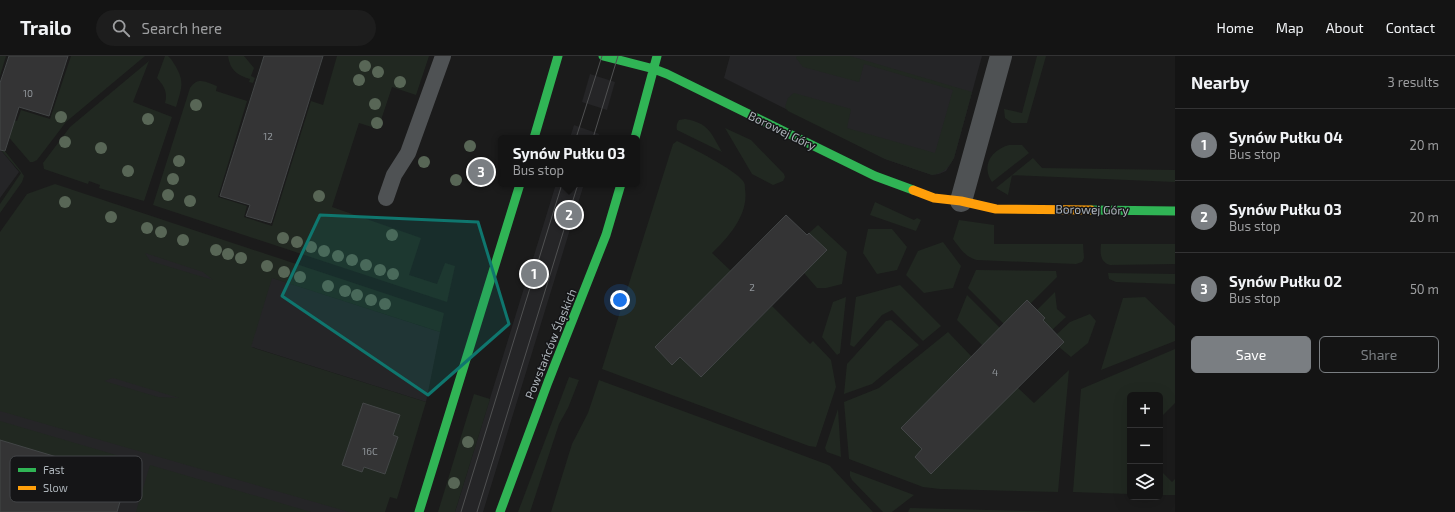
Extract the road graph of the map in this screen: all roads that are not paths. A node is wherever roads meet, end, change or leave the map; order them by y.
1 (443, 56) edge
2 (558, 56) edge
3 (603, 56) edge
4 (657, 56) edge
5 (1001, 56) edge
6 (654, 70) junction
7 (535, 135) edge
8 (636, 135) edge
9 (519, 187) edge
10 (620, 187) edge
11 (386, 198) dead end
12 (961, 201) junction
13 (1175, 211) edge
14 (419, 512) edge
15 (500, 512) edge

1 - 11 lane
2 - 7 main road
3 - 6 main road, Borowej Góry
4 - 6 main road
5 - 12 street
6 - 8 main road
6 - 12 main road, Borowej Góry
9 - 14 main road
10 - 15 main road, Powstańców Śląskich
12 - 13 main road, Borowej Góry

